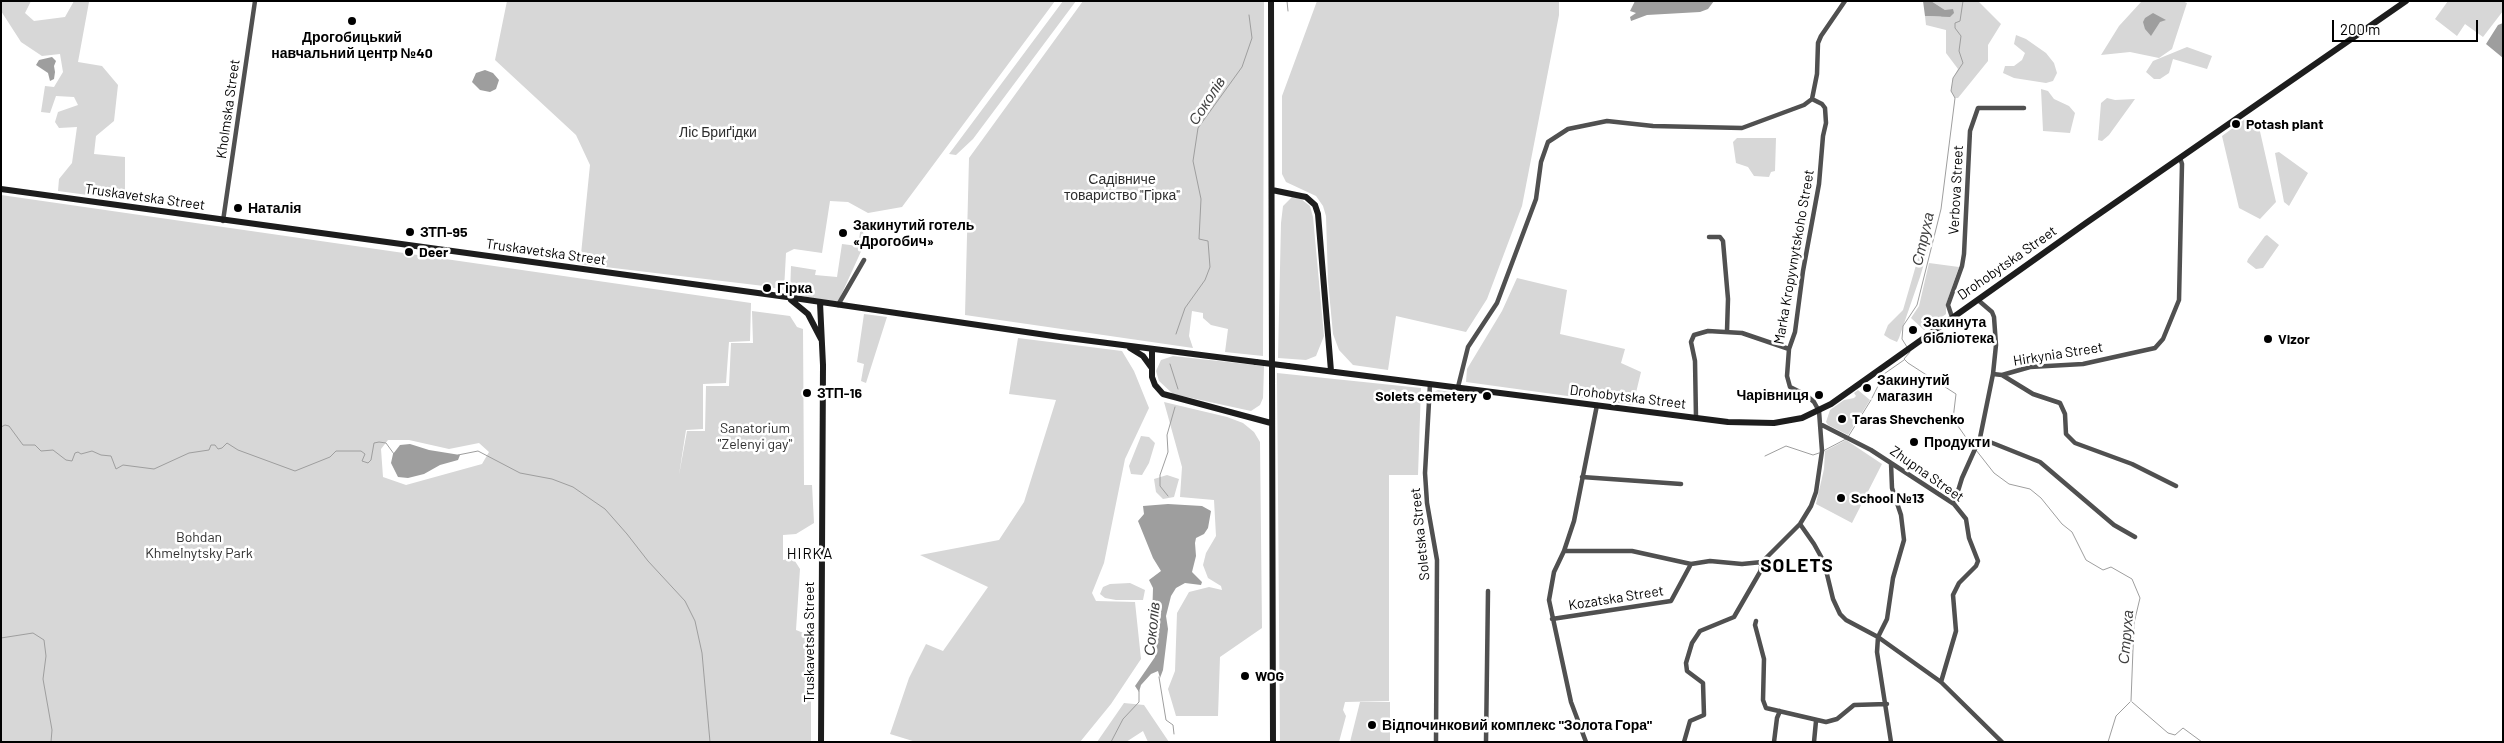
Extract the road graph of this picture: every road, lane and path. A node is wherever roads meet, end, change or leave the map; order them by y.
1 (255, 1) edge
2 (1271, 1) edge
3 (1845, 1) edge
4 (2406, 1) edge
5 (1812, 99) junction
6 (2024, 108) dead end
7 (2180, 158) junction
8 (1, 189) edge
9 (1272, 190) junction
10 (223, 221) junction
11 (1709, 237) dead end
12 (864, 260) dead end
13 (788, 297) junction
14 (1978, 300) junction
15 (820, 303) junction
16 (838, 305) junction
17 (1952, 317) junction
18 (1727, 331) junction
19 (822, 344) junction
20 (1124, 345) junction
21 (1152, 349) junction
22 (1789, 349) junction
23 (1256, 362) joint
24 (1151, 367) junction
25 (1331, 371) junction
26 (1993, 374) junction
27 (2002, 375) junction
28 (1430, 384) junction
29 (1458, 387) junction
30 (1597, 405) junction
31 (1819, 411) junction
32 (1696, 418) junction
33 (1271, 423) junction
34 (1822, 425) junction
35 (1980, 438) junction
36 (1891, 463) junction
37 (1582, 477) junction
38 (1681, 484) dead end
39 (2176, 486) dead end
40 (1954, 504) junction
41 (1800, 524) junction
42 (2135, 537) dead end
43 (1564, 551) junction
44 (1762, 562) junction
45 (1691, 564) junction
46 (1488, 592) dead end
47 (1552, 619) junction
48 (1756, 621) dead end
49 (1878, 637) junction
50 (1941, 682) junction
51 (1887, 704) junction
52 (1780, 711) junction
53 (1816, 721) junction
54 (821, 742) edge
55 (1273, 742) edge
56 (1436, 742) edge
57 (1486, 742) edge
58 (1586, 742) edge
59 (1684, 742) edge
60 (1774, 742) edge
61 (1814, 742) edge
62 (1891, 742) edge
63 (2002, 742) edge

1 - 10 street, Kholmska Street
2 - 9 street
3 - 5 street
4 - 7 street, Drohobytska Street
5 - 22 street, Marka Kropyvnytskoho Street
5 - 29 street
6 - 17 street, Verbova Street
7 - 14 street, Drohobytska Street
7 - 27 street, Hirkynia Street
8 - 10 street, Truskavetska Street
9 - 25 street
9 - 33 street
10 - 13 street, Truskavetska Street
11 - 18 street
12 - 16 street
13 - 15 street, Truskavetska Street
13 - 19 street
14 - 17 street, Drohobytska Street
14 - 26 street
15 - 16 street, Truskavetska Street
15 - 19 street, Truskavetska Street
16 - 20 street, Truskavetska Street
17 - 31 street, Drohobytska Street
18 - 22 street
18 - 32 street
19 - 54 street, Truskavetska Street
20 - 21 street, Truskavetska Street
20 - 24 street
21 - 23 street, Truskavetska Street
21 - 24 street
22 - 31 street, Marka Kropyvnytskoho Street
23 - 25 street, Drohobytska Street, bridge
24 - 33 street
25 - 28 street, Drohobytska Street
26 - 27 street, Hirkynia Street
26 - 35 street
27 - 39 street
28 - 29 street, Drohobytska Street
28 - 56 street, Soletska Street
29 - 30 street, Drohobytska Street
30 - 32 street, Drohobytska Street
30 - 37 street
31 - 32 street, Drohobytska Street
31 - 34 street
33 - 55 street
34 - 36 street, Zhupna Street
34 - 41 street
35 - 40 street
35 - 42 street
36 - 40 street, Zhupna Street
36 - 49 street
37 - 38 street
37 - 43 street
40 - 50 street, Zhupna Street
41 - 44 street
41 - 49 street
43 - 45 street
43 - 47 street
44 - 45 street
44 - 59 street
45 - 47 street, Kozatska Street
46 - 57 street
47 - 58 street
48 - 52 street
49 - 50 street
49 - 51 street
50 - 63 street
51 - 53 street
51 - 62 street
52 - 53 street
52 - 60 street
53 - 61 street

